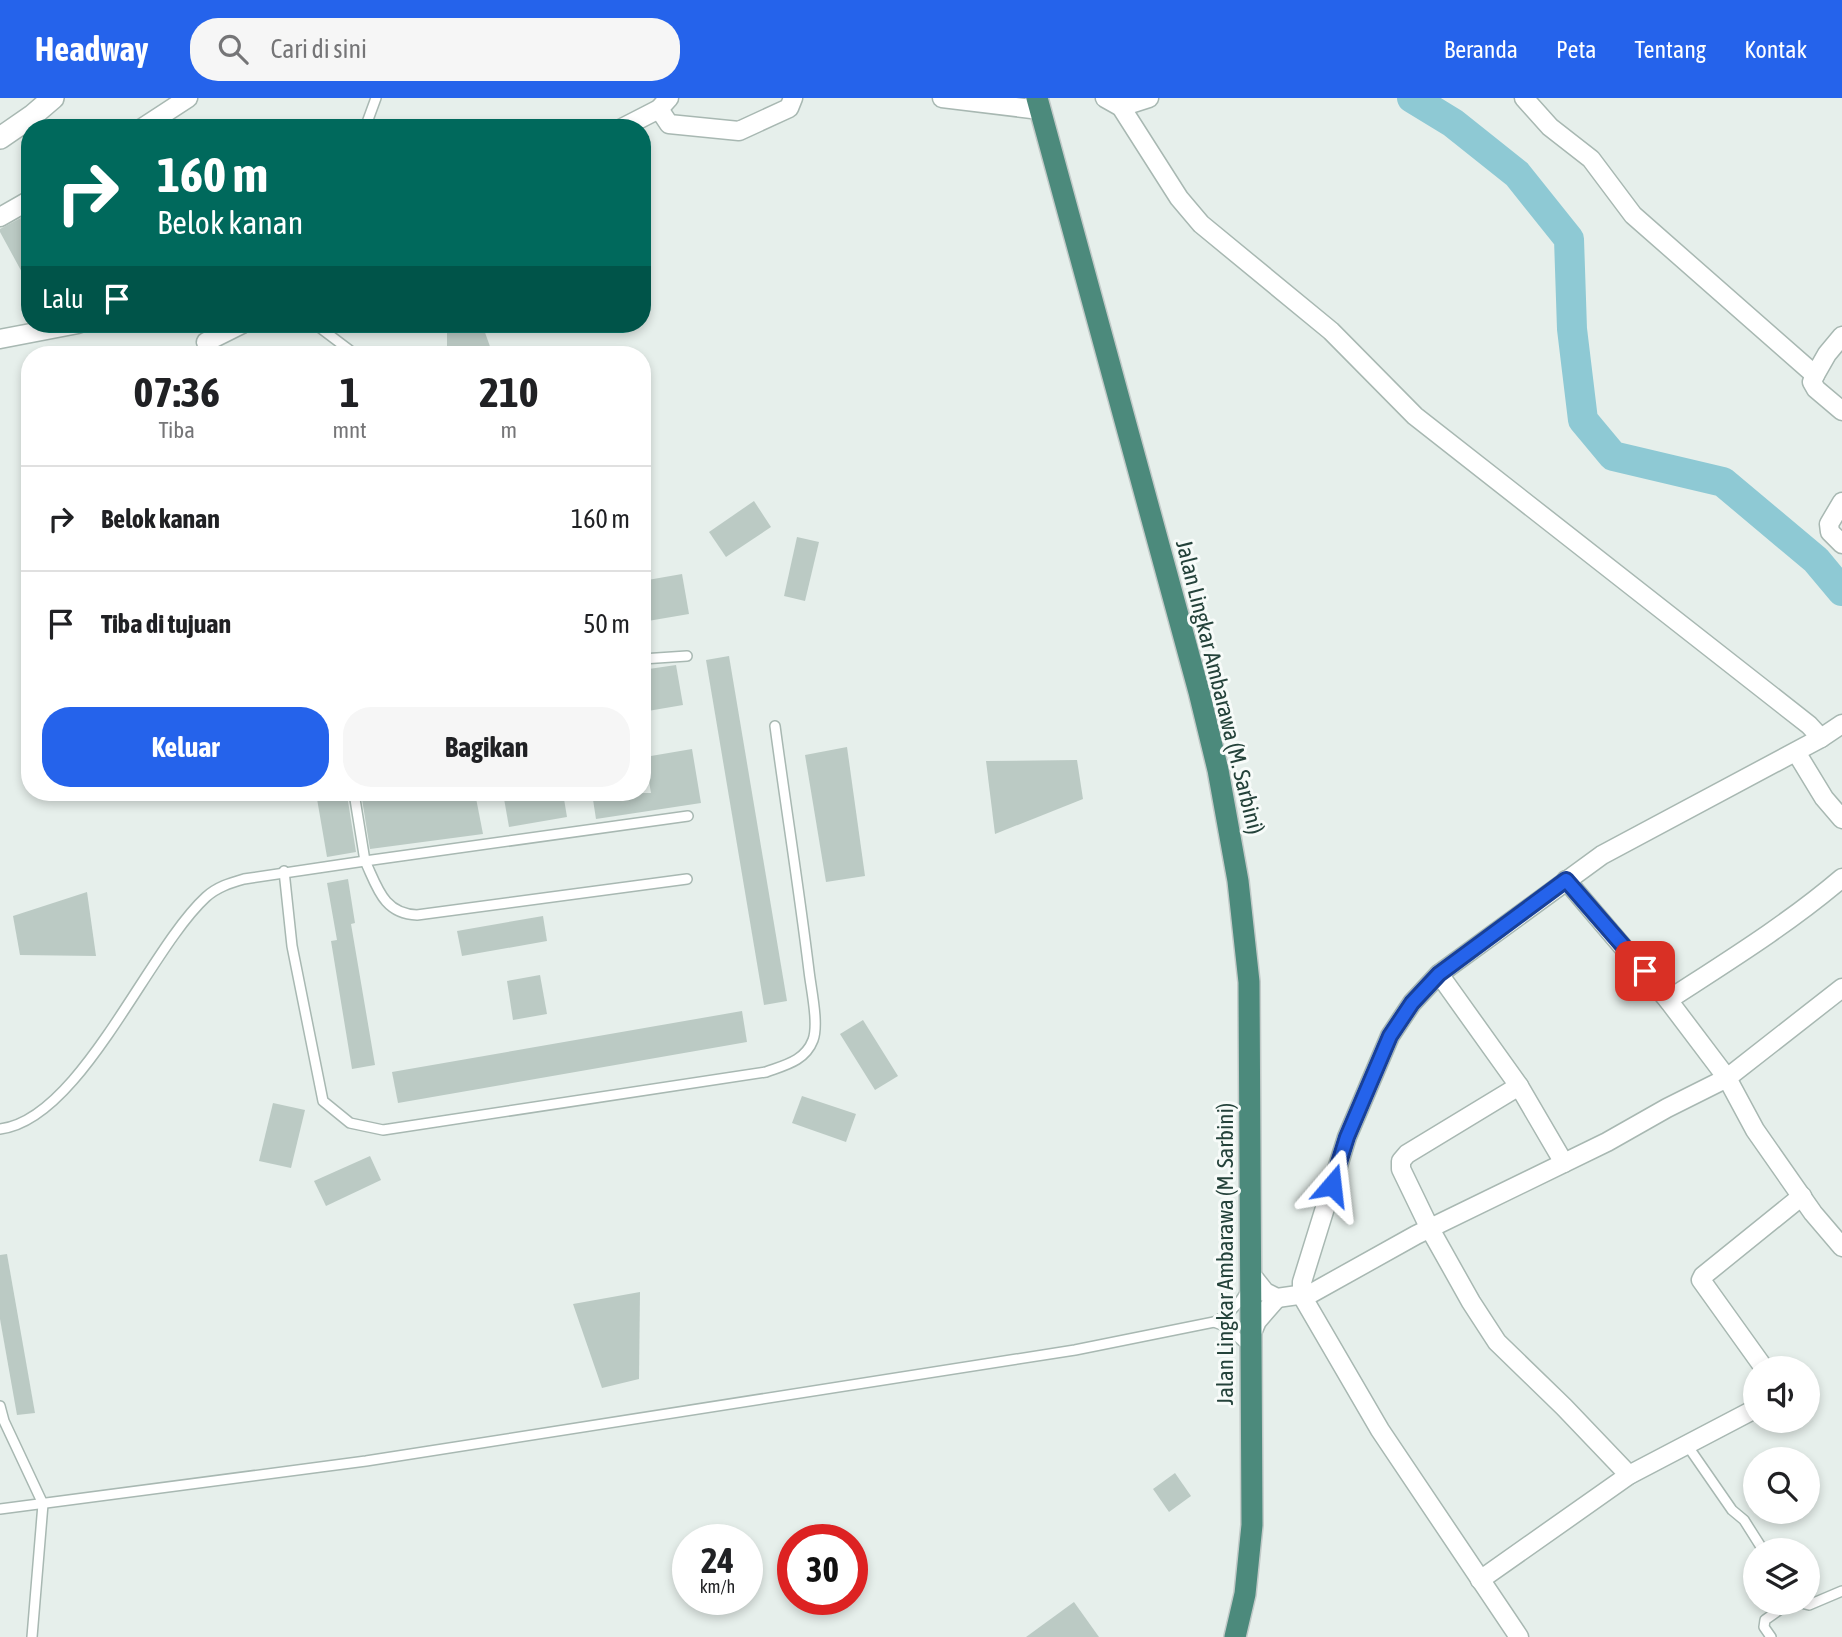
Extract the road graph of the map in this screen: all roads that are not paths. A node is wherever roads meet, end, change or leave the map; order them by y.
1 (53, 98) edge
2 (188, 98) edge
3 (376, 98) edge
4 (793, 98) edge
5 (943, 98) edge
6 (1105, 98) edge
7 (1149, 98) edge
8 (1524, 98) edge
9 (1038, 101) edge
10 (664, 104) edge
11 (1121, 107) junction
12 (29, 119) edge
13 (160, 119) edge
14 (368, 119) edge
15 (638, 119) edge
16 (21, 124) edge
17 (0, 138) edge
18 (21, 205) edge
19 (0, 217) edge
20 (31, 333) edge
21 (224, 333) edge
22 (327, 333) edge
23 (1842, 336) edge
24 (0, 339) edge
25 (206, 342) dead end
26 (344, 346) edge
27 (1815, 375) junction
28 (1842, 411) edge
29 (1842, 502) edge
30 (1842, 544) edge
31 (687, 656) dead end
32 (651, 658) edge
33 (775, 726) dead end
34 (1835, 731) edge
35 (1796, 752) junction
36 (355, 801) edge
37 (688, 816) dead end
38 (1842, 818) edge
39 (365, 860) junction
40 (284, 871) junction
41 (1842, 878) edge
42 (687, 879) dead end
43 (1566, 880) junction
44 (1439, 974) junction
45 (1842, 988) edge
46 (1668, 1000) junction
47 (1727, 1078) junction
48 (1519, 1086) junction
49 (0, 1129) edge
50 (1564, 1163) junction
51 (1802, 1196) junction
52 (1430, 1229) junction
53 (1842, 1247) edge
54 (1250, 1279) junction
55 (1302, 1296) junction
56 (1276, 1298) junction
57 (1214, 1322) junction
58 (1251, 1345) junction
59 (1755, 1356) edge
60 (0, 1406) edge
61 (1743, 1416) edge
62 (1687, 1446) junction
63 (1629, 1475) junction
64 (43, 1504) junction
65 (0, 1509) edge
66 (1755, 1538) edge
67 (1480, 1580) junction
68 (1842, 1591) edge
69 (1820, 1600) edge
70 (1772, 1615) edge
71 (32, 1637) edge
72 (1235, 1637) edge
73 (1519, 1637) edge
74 (1772, 1637) edge

1 - 12 street
2 - 13 street
3 - 14 lane
4 - 10 street
5 - 9 street
6 - 11 street
7 - 11 street
8 - 27 street
9 - 54 highway, Jalan Lingkar Ambarawa (M. Sarbini)
10 - 15 street
11 - 34 street
16 - 17 street
18 - 19 street
20 - 24 street
21 - 25 street
22 - 26 lane
23 - 27 street
27 - 28 street
29 - 30 street
31 - 32 lane
33 - 40 lane
34 - 35 street
35 - 38 street
35 - 43 street
36 - 39 lane
37 - 39 lane
39 - 40 lane
39 - 42 lane
40 - 49 lane
41 - 46 street
43 - 44 street
43 - 46 street
44 - 48 street
44 - 55 street
45 - 47 street
46 - 47 street
47 - 50 street
47 - 51 street
48 - 50 street
48 - 52 street
50 - 52 street
51 - 53 street
51 - 59 street
52 - 55 street
52 - 63 street
54 - 56 street
54 - 57 lane
54 - 58 highway, Jalan Lingkar Ambarawa (M. Sarbini)
55 - 56 street
55 - 67 street
56 - 58 street
57 - 58 lane
57 - 64 lane
58 - 72 highway, Jalan Lingkar Ambarawa (M. Sarbini)
60 - 64 lane
61 - 62 street
62 - 63 street
62 - 66 lane
63 - 67 street
64 - 65 lane
64 - 71 lane
67 - 73 street
68 - 69 lane
70 - 74 lane

